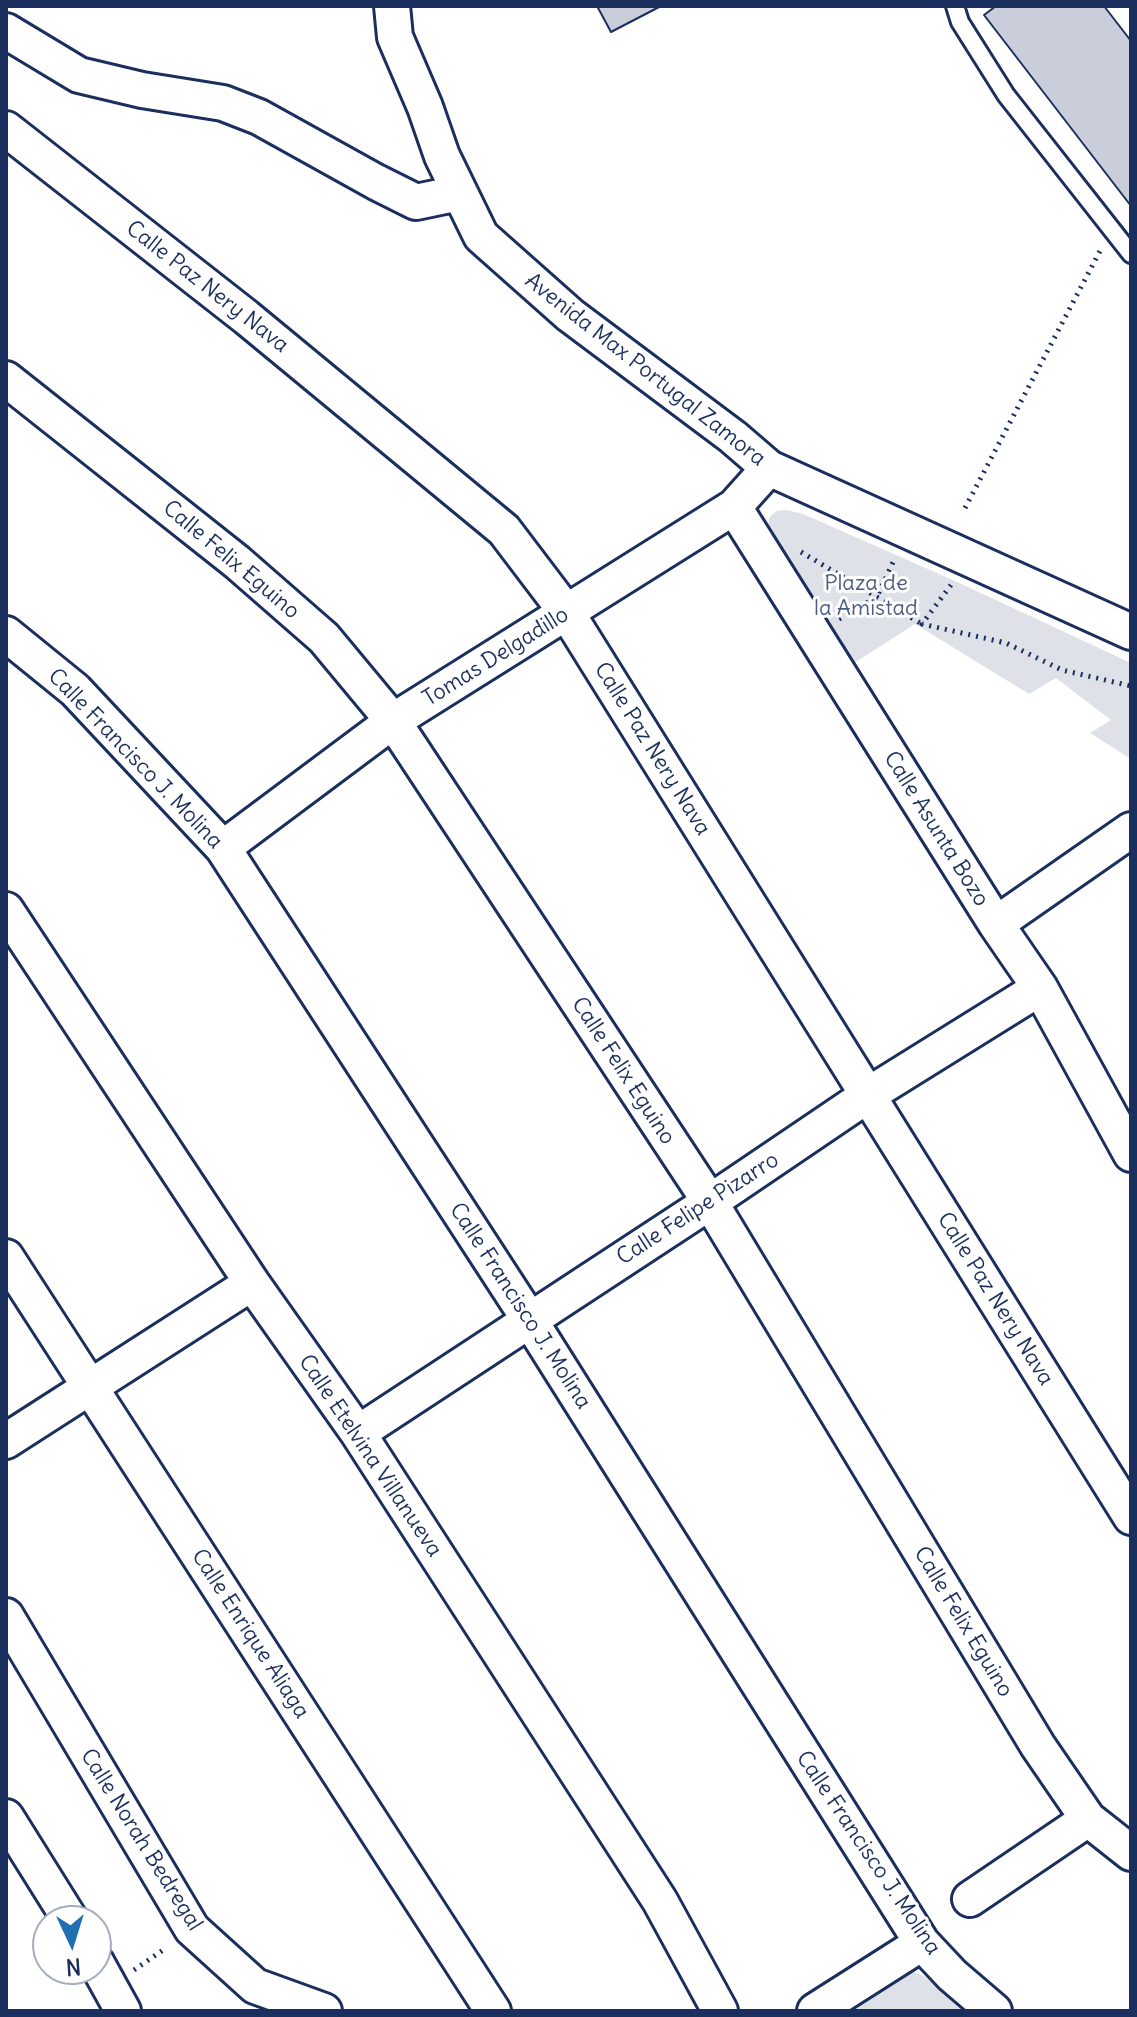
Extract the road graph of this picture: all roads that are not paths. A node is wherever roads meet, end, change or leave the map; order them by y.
1 (392, 6) edge
2 (955, 6) edge
3 (6, 31) edge
4 (6, 129) edge
5 (459, 193) junction
6 (1131, 254) edge
7 (6, 379) edge
8 (769, 468) junction
9 (734, 507) junction
10 (567, 613) junction
11 (1131, 632) edge
12 (7, 635) edge
13 (393, 721) junction
14 (1131, 830) edge
15 (223, 848) junction
16 (6, 910) edge
17 (996, 924) junction
18 (1040, 988) junction
19 (868, 1095) junction
20 (1131, 1154) edge
21 (710, 1202) junction
22 (6, 1257) edge
23 (252, 1283) junction
24 (529, 1319) junction
25 (90, 1387) junction
26 (358, 1433) junction
27 (6, 1441) edge
28 (1131, 1517) edge
29 (6, 1616) edge
30 (6, 1817) edge
31 (1088, 1819) junction
32 (1131, 1853) edge
33 (970, 1899) dead end
34 (61, 1905) edge
35 (922, 1943) junction
36 (324, 2011) edge
37 (493, 2011) edge
38 (720, 2011) edge
39 (815, 2011) edge
40 (994, 2011) edge

1 - 5 street, Avenida Max Portugal Zamora
2 - 6 lane
3 - 5 street
4 - 10 street, Calle Paz Nery Nava
5 - 8 street, Avenida Max Portugal Zamora
7 - 13 street, Calle Felix Eguino
8 - 9 street, Tomas Delgadillo
8 - 11 street, Avenida Max Portugal Zamora
9 - 10 street, Tomas Delgadillo
9 - 17 street, Calle Asunta Bozo
10 - 13 street, Tomas Delgadillo
10 - 19 street, Calle Paz Nery Nava
12 - 15 street, Calle Francisco J. Molina
13 - 15 street, Tomas Delgadillo
13 - 21 street, Calle Felix Eguino
14 - 17 street
15 - 24 street, Calle Francisco J. Molina
16 - 23 street, Calle Etelvina Villanueva
17 - 18 street, Calle Asunta Bozo
18 - 19 street, Calle Felipe Pizarro
18 - 20 street, Calle Asunta Bozo
19 - 21 street, Calle Felipe Pizarro
19 - 28 street, Calle Paz Nery Nava
21 - 24 street, Calle Felipe Pizarro
21 - 31 street, Calle Felix Eguino
22 - 25 street, Calle Enrique Aliaga
23 - 25 street
23 - 26 street, Calle Etelvina Villanueva
24 - 26 street, Calle Felipe Pizarro
24 - 35 street, Calle Francisco J. Molina
25 - 27 street
25 - 37 street, Calle Enrique Aliaga
26 - 38 street, Calle Etelvina Villanueva
29 - 36 street, Calle Norah Bedregal
30 - 34 street
31 - 32 street, Calle Felix Eguino
31 - 33 street
35 - 39 street
35 - 40 street, Calle Francisco J. Molina

